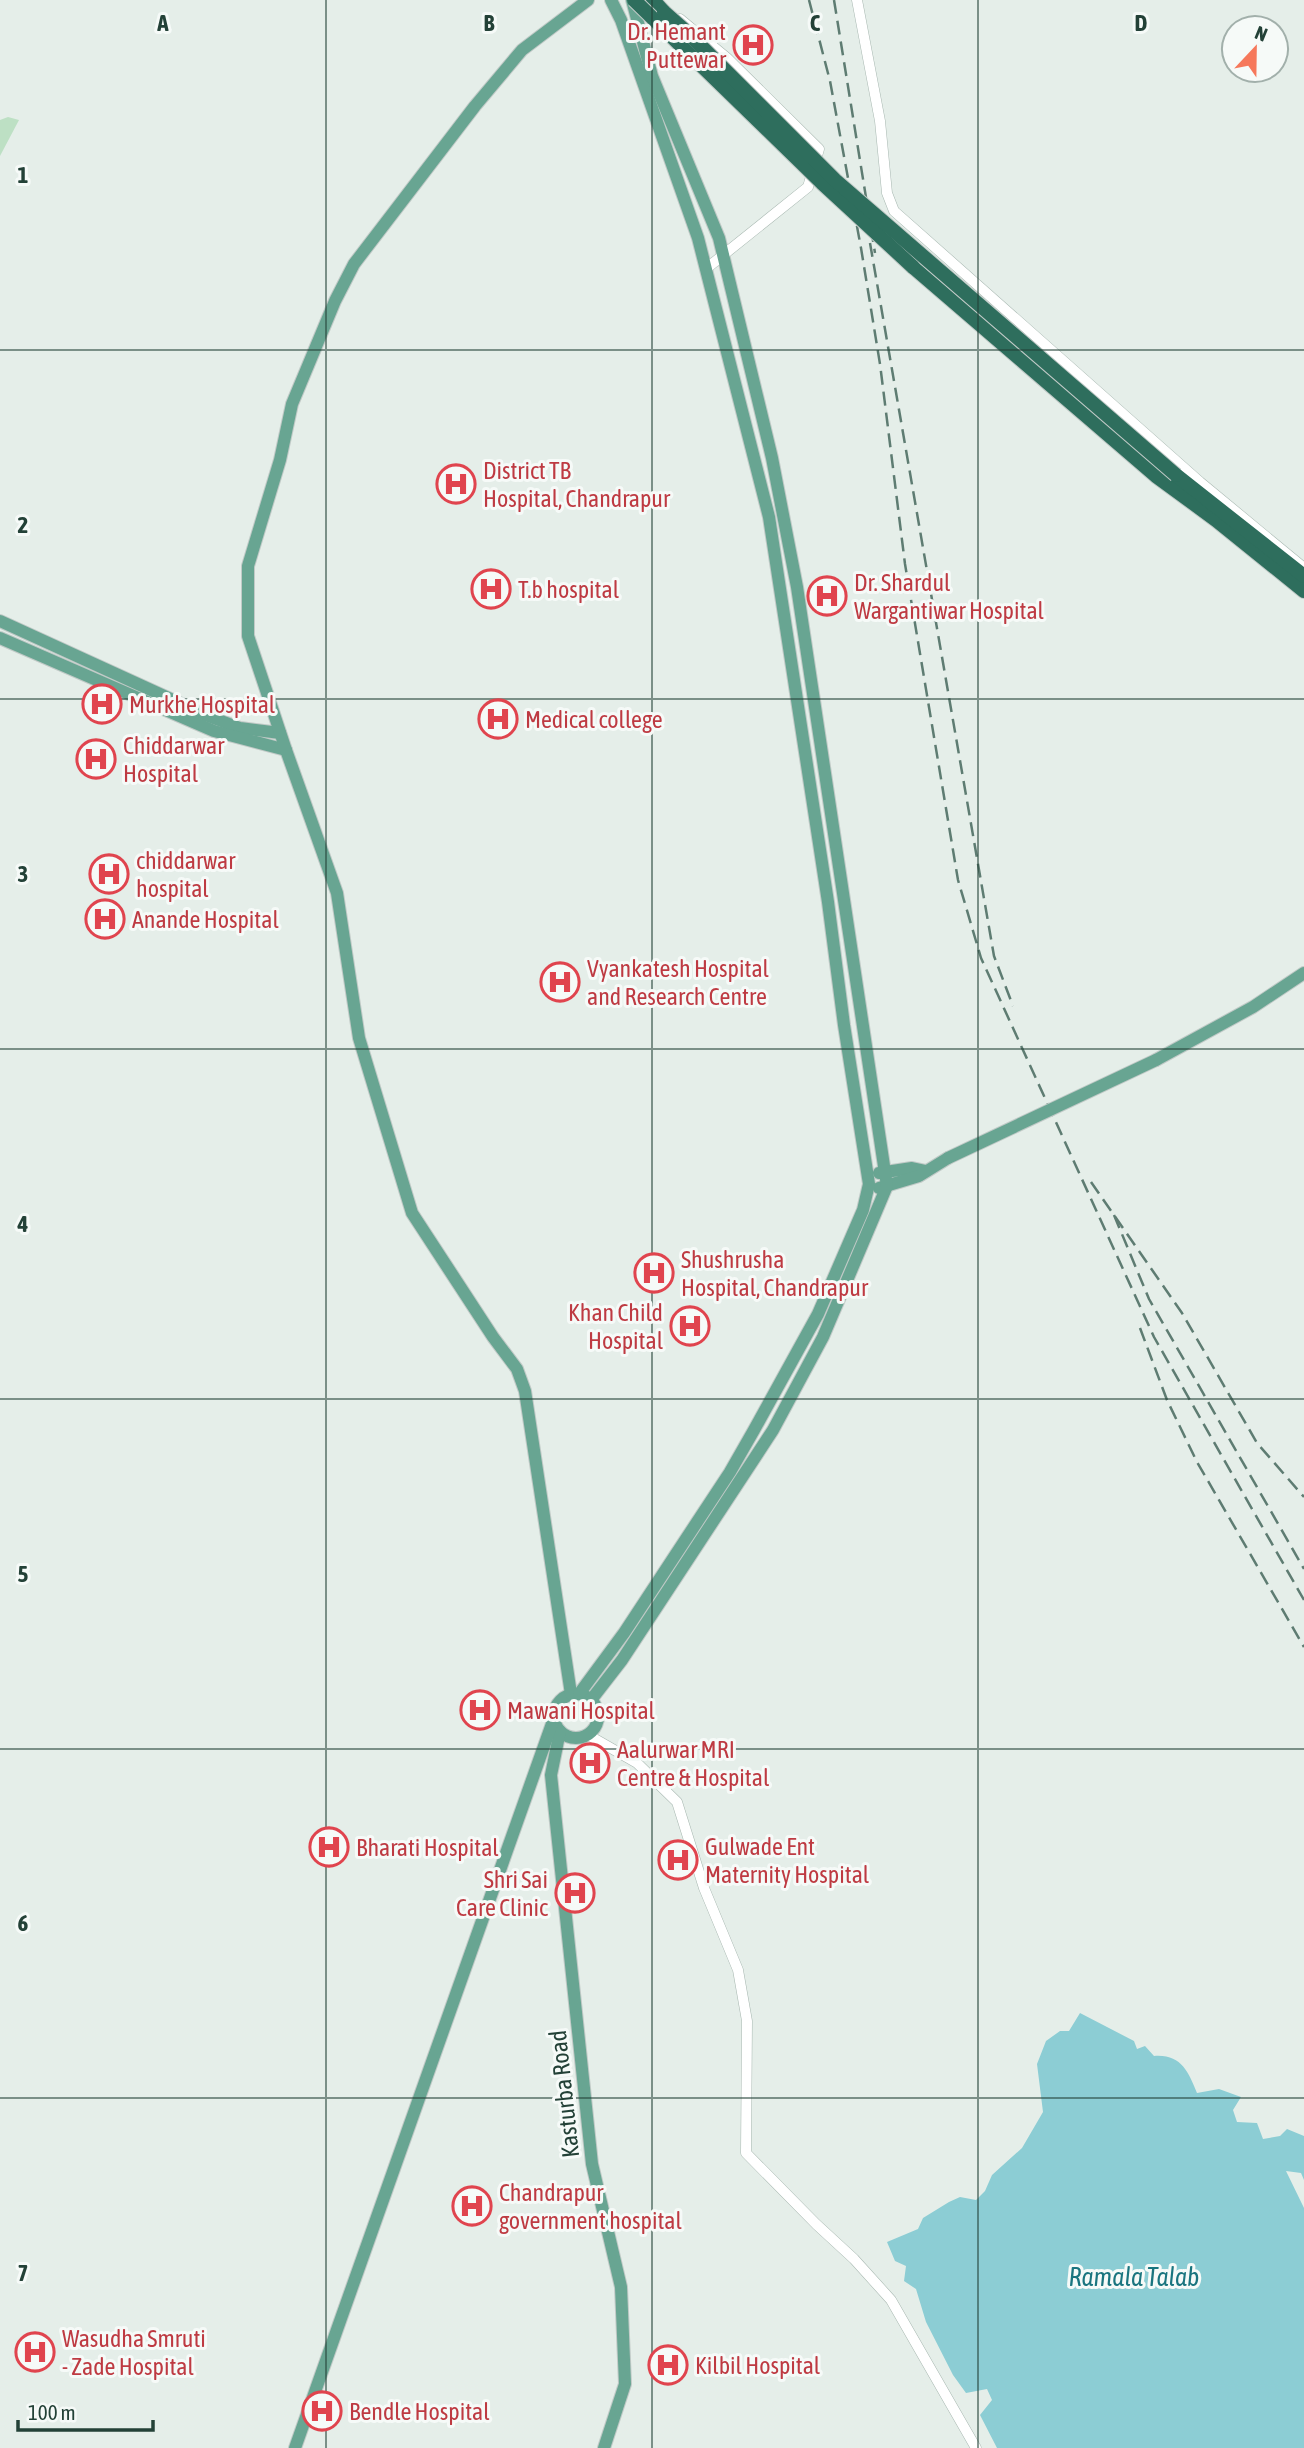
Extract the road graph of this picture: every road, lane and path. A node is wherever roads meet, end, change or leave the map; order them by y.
1 (588, 0) edge
2 (611, 0) edge
3 (633, 0) edge
4 (857, 0) edge
5 (657, 4) edge
6 (723, 256) junction
7 (707, 268) junction
8 (738, 313) junction
9 (719, 317) junction
10 (1304, 568) edge
11 (1304, 576) edge
12 (1304, 591) edge
13 (0, 621) edge
14 (803, 635) junction
15 (0, 638) edge
16 (789, 638) junction
17 (280, 733) junction
18 (286, 750) junction
19 (1304, 974) edge
20 (1304, 984) edge
21 (1275, 992) junction
22 (862, 1021) junction
23 (844, 1025) junction
24 (926, 1171) junction
25 (885, 1172) junction
26 (869, 1175) junction
27 (887, 1186) junction
28 (869, 1191) junction
29 (581, 1696) junction
30 (554, 1718) junction
31 (560, 1731) junction
32 (588, 1735) junction
33 (295, 2448) edge
34 (604, 2448) edge
35 (976, 2448) edge

1 - 17 main road
2 - 7 main road
3 - 6 main road
3 - 12 highway, bridge
4 - 10 street
5 - 6 street
5 - 11 highway, bridge
6 - 7 street
6 - 8 main road
7 - 9 main road
8 - 9 main road
8 - 14 main road
9 - 16 main road
13 - 17 main road
14 - 16 main road
14 - 22 main road
15 - 18 main road
16 - 23 main road
17 - 18 main road
18 - 29 main road
19 - 21 main road
20 - 21 main road
21 - 24 main road, bridge
22 - 23 main road
22 - 25 main road
23 - 26 main road
24 - 25 main road
24 - 27 main road
25 - 26 main road
25 - 27 main road
26 - 28 main road
27 - 28 main road
27 - 29 main road
28 - 29 main road
29 - 30 main road
29 - 32 main road
30 - 31 main road
30 - 33 main road
31 - 32 main road
31 - 34 main road, Kasturba Road
32 - 35 street

